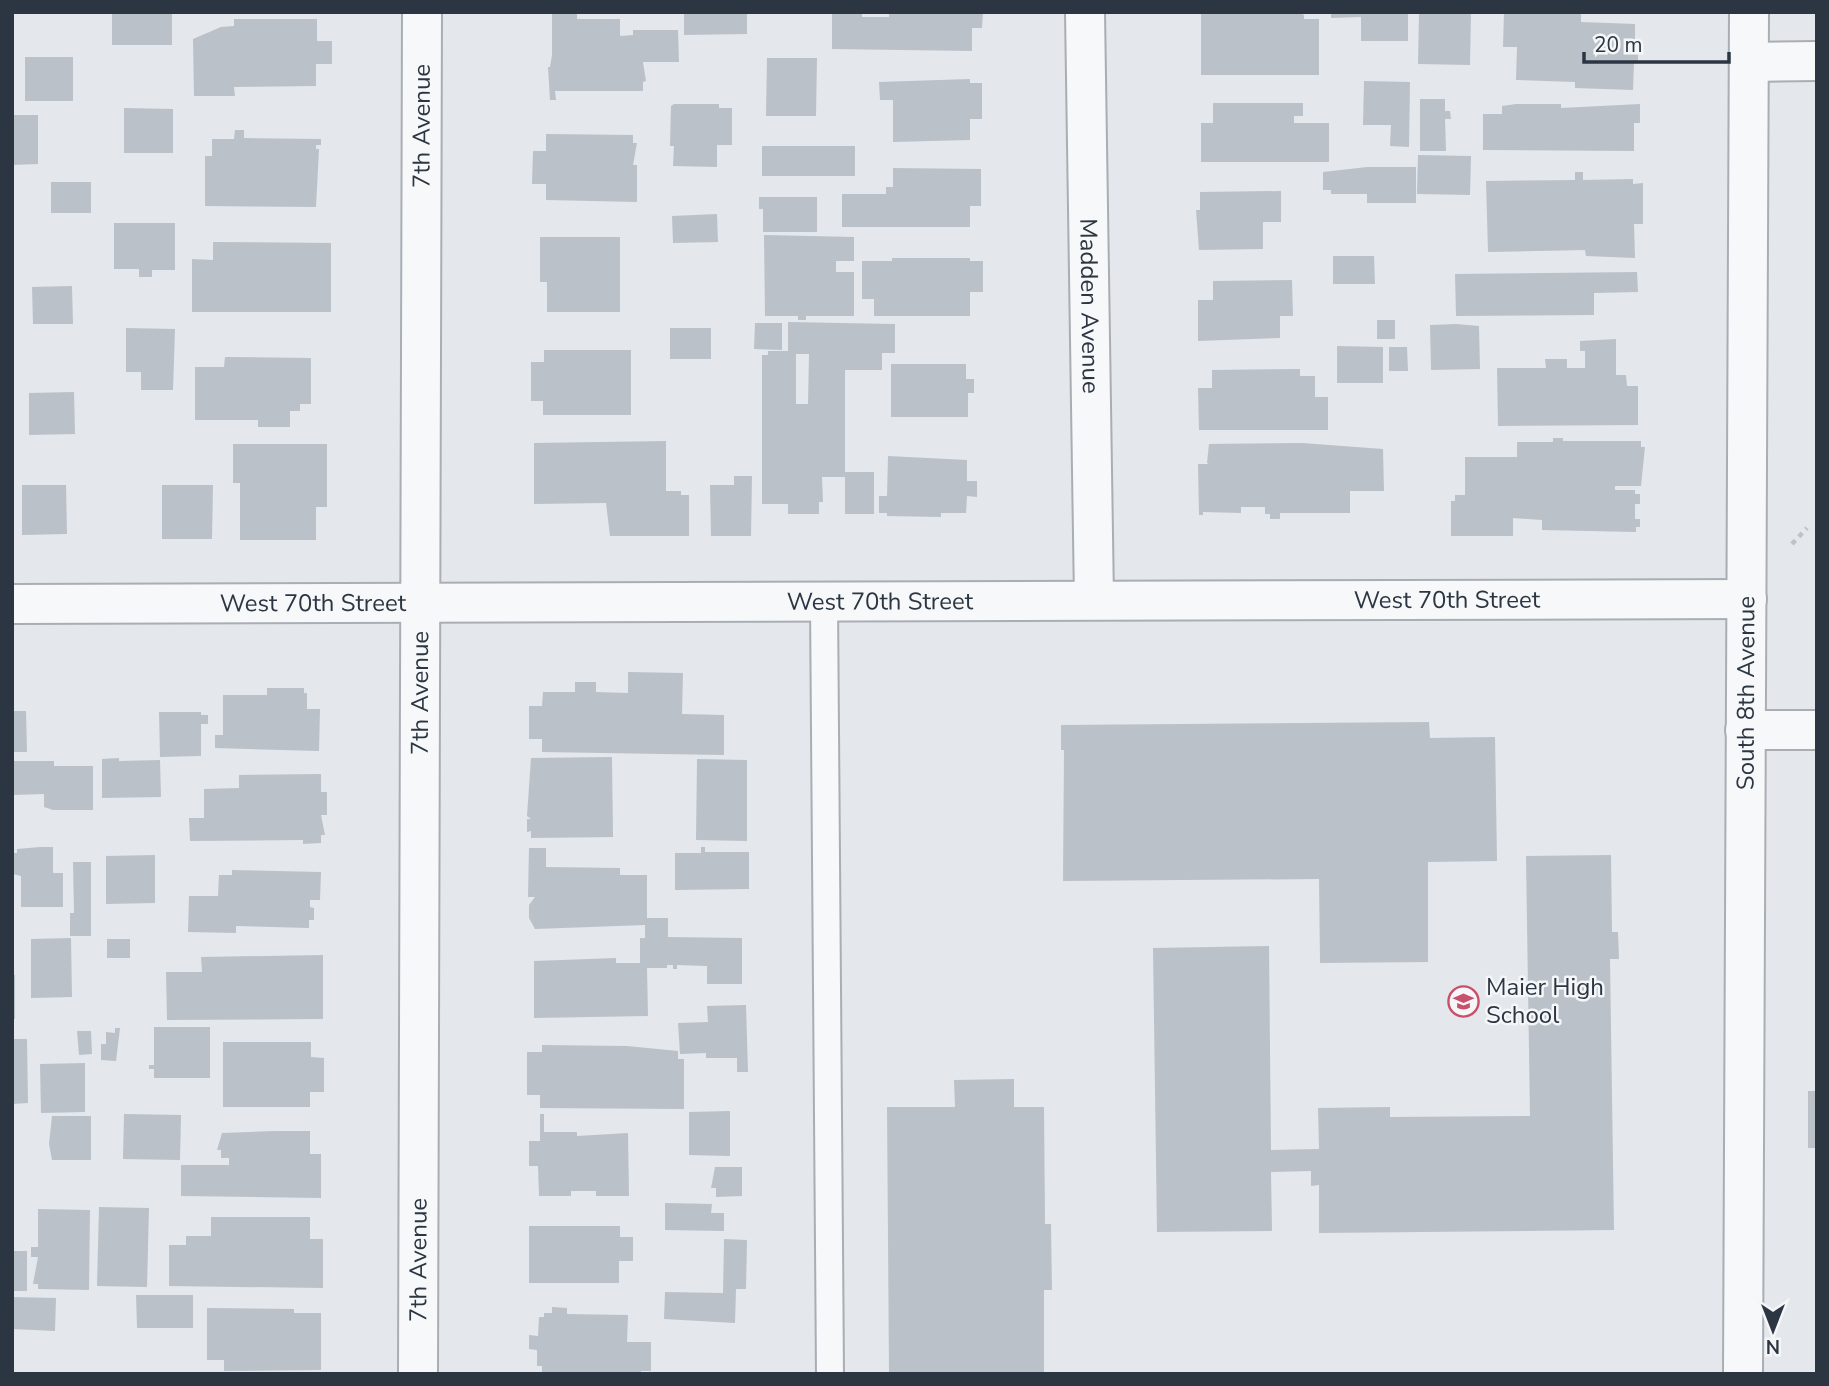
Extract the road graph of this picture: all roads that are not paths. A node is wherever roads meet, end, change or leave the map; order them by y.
1 (422, 12) edge
2 (1086, 12) edge
3 (1749, 12) edge
4 (1817, 61) edge
5 (1749, 62) junction
6 (1094, 600) junction
7 (1747, 600) junction
8 (824, 601) junction
9 (420, 602) junction
10 (12, 604) edge
11 (1745, 730) junction
12 (1817, 730) edge
13 (418, 1374) edge
14 (830, 1374) edge
15 (1743, 1374) edge

1 - 9 street, 7th Avenue
2 - 6 street, Madden Avenue
3 - 5 street, South 8th Avenue
4 - 5 street
5 - 7 street, South 8th Avenue
6 - 7 street, West 70th Street
6 - 8 street, West 70th Street
7 - 11 street, South 8th Avenue
8 - 9 street, West 70th Street
8 - 14 lane
9 - 10 street, West 70th Street
9 - 13 street, 7th Avenue
11 - 12 street
11 - 15 street, South 8th Avenue

